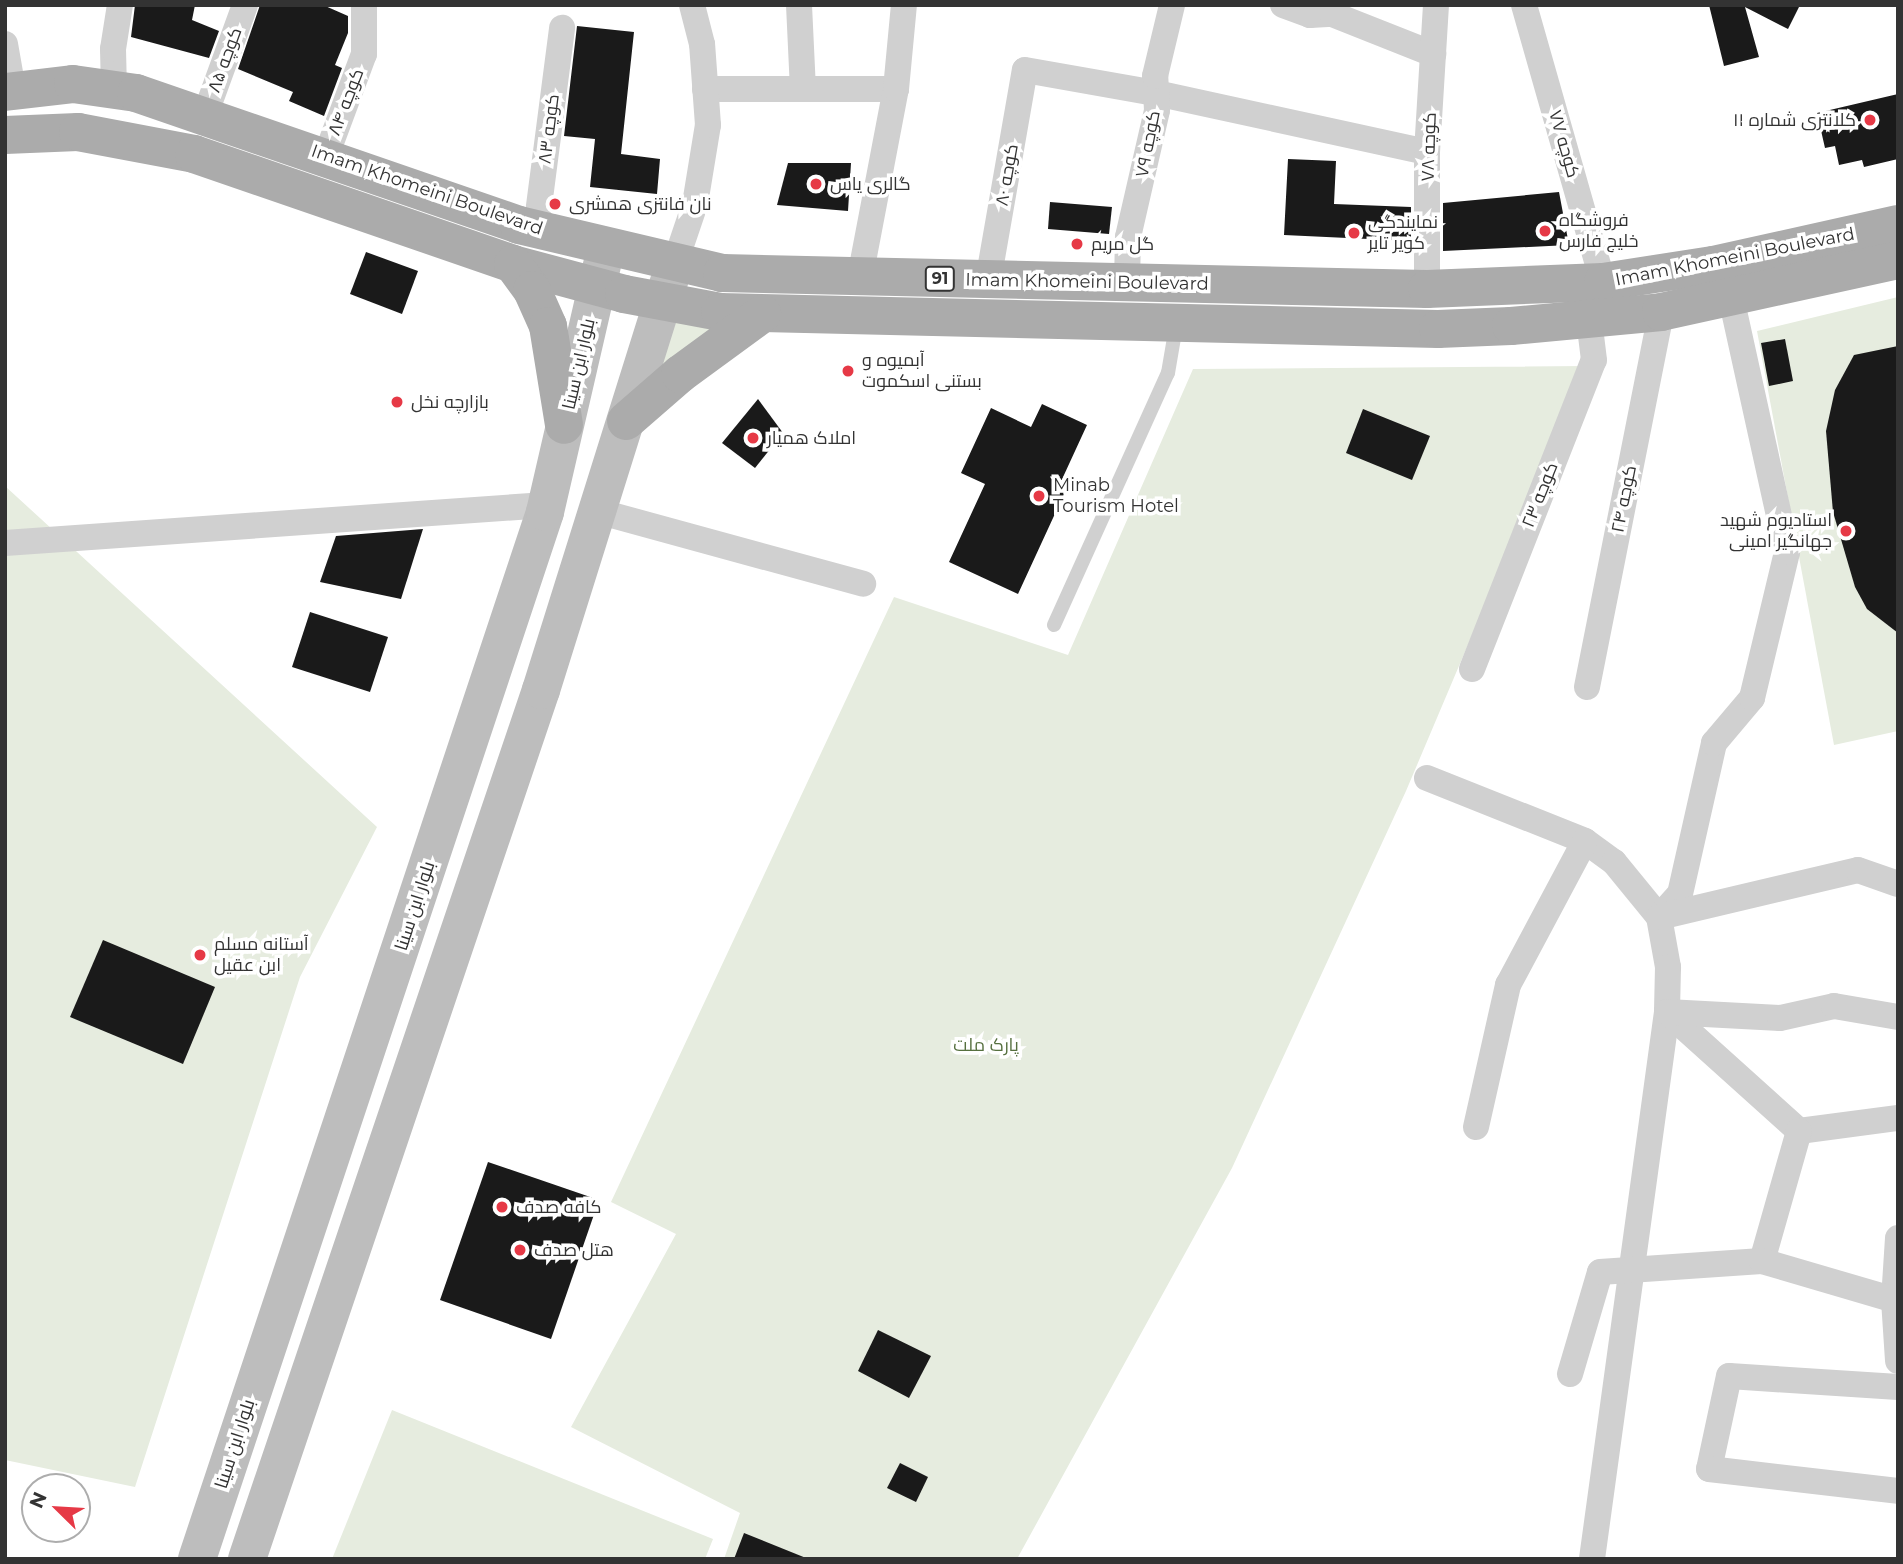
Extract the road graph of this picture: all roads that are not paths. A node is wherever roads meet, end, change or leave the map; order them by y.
1 (120, 5) edge
2 (245, 5) edge
3 (364, 5) edge
4 (692, 5) edge
5 (799, 5) edge
6 (904, 5) edge
7 (1172, 5) edge
8 (1283, 5) edge
9 (1436, 5) edge
10 (1524, 5) edge
11 (562, 28) dead end
12 (5, 44) edge
13 (1433, 54) junction
14 (705, 89) junction
15 (803, 89) junction
16 (896, 89) junction
17 (114, 90) junction
18 (9, 91) edge
19 (1156, 93) junction
20 (205, 115) junction
21 (5, 135) edge
22 (1427, 152) junction
23 (326, 156) junction
24 (1898, 224) edge
25 (536, 229) junction
26 (606, 247) junction
27 (1898, 260) edge
28 (675, 263) junction
29 (513, 264) junction
30 (860, 277) junction
31 (988, 281) junction
32 (1603, 282) junction
33 (1127, 283) junction
34 (597, 287) junction
35 (1427, 289) junction
36 (1731, 297) junction
37 (663, 301) junction
38 (1661, 312) junction
39 (762, 314) junction
40 (1589, 319) junction
41 (1177, 321) junction
42 (626, 421) junction
43 (564, 425) junction
44 (546, 505) junction
45 (597, 511) junction
46 (5, 543) edge
47 (863, 584) dead end
48 (1054, 625) dead end
49 (1472, 669) dead end
50 (1587, 687) dead end
51 (1427, 778) dead end
52 (1585, 841) junction
53 (1898, 884) edge
54 (1659, 917) junction
55 (1667, 1012) junction
56 (1898, 1017) edge
57 (1898, 1118) edge
58 (1476, 1127) dead end
59 (1799, 1131) junction
60 (1898, 1238) edge
61 (1762, 1261) junction
62 (1632, 1269) junction
63 (1896, 1301) edge
64 (1898, 1361) edge
65 (1570, 1374) dead end
66 (1898, 1387) edge
67 (1898, 1491) edge
68 (197, 1559) edge
69 (247, 1559) edge
70 (1592, 1559) edge

1 - 17 street
2 - 20 street, کوچه ۸۵
3 - 23 street, کوچه ۸۴
4 - 14 street
5 - 15 street
6 - 16 street
7 - 19 street, کوچه ۷۹
8 - 13 street
9 - 13 street, کوچه ۷۸
10 - 32 street, کوچه ۷۷
11 - 25 street, کوچه ۸۳
12 - 18 street
13 - 22 street, کوچه ۷۸
14 - 15 street
14 - 28 street
15 - 16 street
16 - 30 street
17 - 18 main road, Imam Khomeini Boulevard / 91
17 - 20 main road, Imam Khomeini Boulevard / 91
19 - 22 street
19 - 31 street, کوچه ۸۰
19 - 33 street, کوچه ۷۹
20 - 23 main road, Imam Khomeini Boulevard / 91
21 - 29 main road, Imam Khomeini Boulevard / 91
22 - 35 street, کوچه ۷۸
23 - 25 main road, Imam Khomeini Boulevard / 91
24 - 32 main road, Imam Khomeini Boulevard / 91
25 - 26 main road, Imam Khomeini Boulevard / 91
26 - 28 main road, Imam Khomeini Boulevard / 91
26 - 34 main road, بلوار ابن سینا
27 - 36 main road, Imam Khomeini Boulevard / 91
28 - 30 main road, Imam Khomeini Boulevard / 91
28 - 37 main road
29 - 34 main road, Imam Khomeini Boulevard / 91
29 - 43 main road
30 - 31 main road, Imam Khomeini Boulevard / 91
31 - 33 main road, Imam Khomeini Boulevard / 91
32 - 35 main road, Imam Khomeini Boulevard / 91
33 - 35 main road, Imam Khomeini Boulevard / 91
34 - 37 main road, Imam Khomeini Boulevard / 91
34 - 43 main road, بلوار ابن سینا
36 - 38 main road, Imam Khomeini Boulevard / 91
36 - 54 street
37 - 39 main road, Imam Khomeini Boulevard / 91
37 - 42 main road
38 - 40 main road, Imam Khomeini Boulevard / 91
38 - 50 street, کوچه ۲۴
39 - 41 main road, Imam Khomeini Boulevard / 91
39 - 42 main road
40 - 41 main road, Imam Khomeini Boulevard / 91
40 - 49 street, کوچه ۲۳
41 - 48 lane
42 - 45 main road
43 - 44 main road, بلوار ابن سینا
44 - 46 street
44 - 68 main road, بلوار ابن سینا
45 - 47 street
45 - 69 main road
51 - 52 street
52 - 54 street
52 - 58 street
53 - 54 street
54 - 55 street
55 - 56 street
55 - 59 street
55 - 62 street
57 - 59 street
59 - 61 street
60 - 63 street
61 - 62 street
61 - 63 street
62 - 65 street
62 - 70 street
63 - 64 street
66 - 67 street

